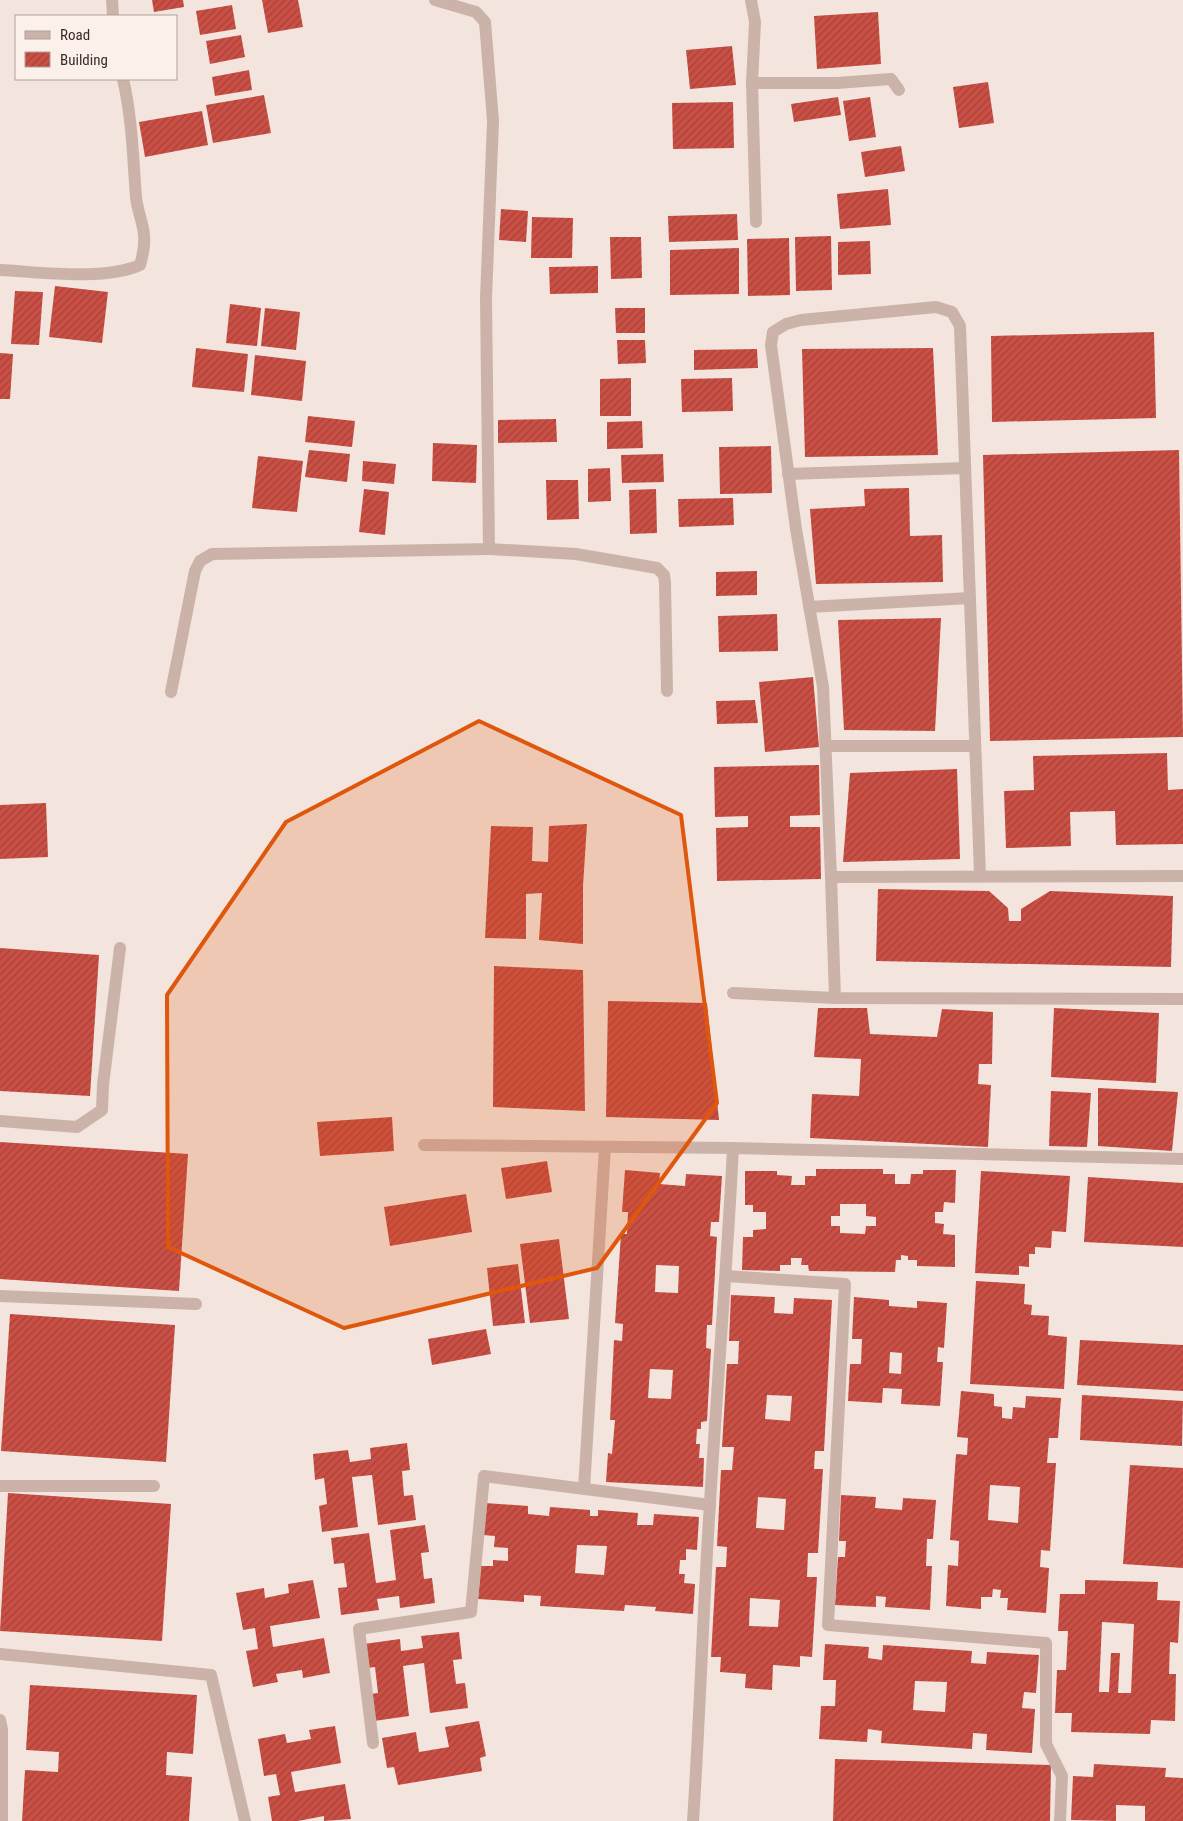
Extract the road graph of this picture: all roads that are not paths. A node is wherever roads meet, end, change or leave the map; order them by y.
1 (112, 0) edge
2 (435, 0) edge
3 (751, 0) edge
4 (113, 15) edge
5 (123, 80) edge
6 (752, 83) junction
7 (899, 90) dead end
8 (756, 222) dead end
9 (0, 270) edge
10 (965, 468) junction
11 (788, 474) junction
12 (489, 549) junction
13 (970, 598) junction
14 (809, 606) junction
15 (667, 691) dead end
16 (172, 692) dead end
17 (826, 746) junction
18 (975, 746) junction
19 (980, 875) junction
20 (1183, 876) edge
21 (831, 877) junction
22 (120, 948) dead end
23 (733, 993) dead end
24 (835, 998) junction
25 (1183, 999) edge
26 (0, 1121) edge
27 (424, 1145) dead end
28 (605, 1147) junction
29 (733, 1148) junction
30 (1183, 1159) edge
31 (726, 1276) junction
32 (0, 1296) edge
33 (196, 1304) dead end
34 (0, 1486) edge
35 (154, 1486) dead end
36 (584, 1489) junction
37 (710, 1505) junction
38 (0, 1654) edge
39 (0, 1720) edge
40 (373, 1744) dead end
41 (2, 1821) edge
42 (245, 1821) edge
43 (693, 1821) edge
44 (1060, 1821) edge

1 - 4 street
2 - 12 street
3 - 6 street
5 - 9 street
6 - 7 street
6 - 8 street
10 - 11 street
10 - 11 street
10 - 13 street
11 - 14 street
12 - 15 street
12 - 16 street
13 - 14 street
13 - 18 street
14 - 17 street
17 - 18 street
17 - 21 street
18 - 19 street
19 - 20 street
19 - 21 street
21 - 24 street
22 - 26 street
23 - 24 street
24 - 25 street
27 - 28 street
28 - 29 street
28 - 36 street
29 - 30 street
29 - 31 street
31 - 37 street
31 - 44 street
32 - 33 street
34 - 35 street
36 - 37 street
36 - 40 street
37 - 43 street
38 - 42 street
39 - 41 street

